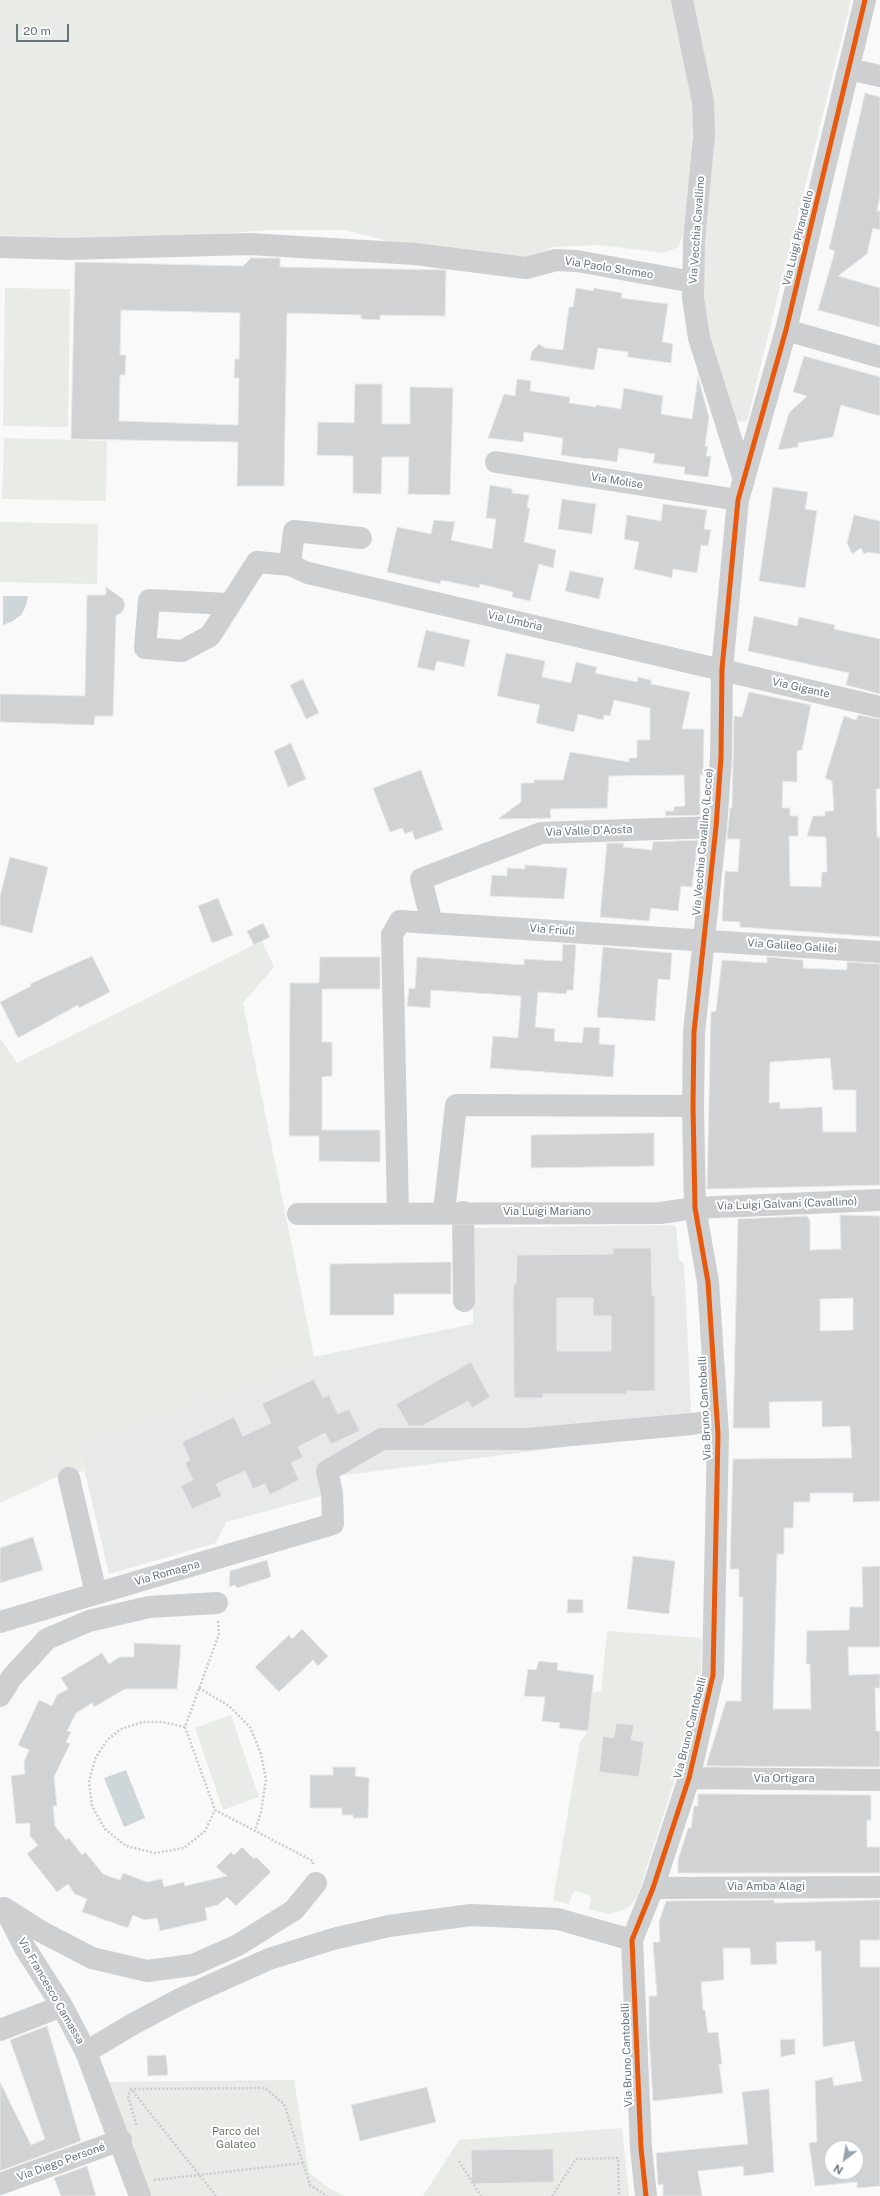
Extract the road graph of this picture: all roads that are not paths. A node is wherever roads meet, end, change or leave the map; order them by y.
1 (682, 0) edge
2 (865, 0) edge
3 (849, 69) junction
4 (880, 76) edge
5 (0, 247) edge
6 (693, 282) junction
7 (786, 330) junction
8 (880, 357) edge
9 (496, 462) dead end
10 (741, 490) junction
11 (361, 538) dead end
12 (299, 569) junction
13 (229, 604) dead end
14 (722, 669) junction
15 (880, 707) edge
16 (716, 826) junction
17 (432, 923) junction
18 (704, 940) junction
19 (880, 952) edge
20 (692, 1106) junction
21 (880, 1200) edge
22 (695, 1208) junction
23 (454, 1212) junction
24 (398, 1213) junction
25 (298, 1214) dead end
26 (464, 1301) dead end
27 (717, 1420) junction
28 (69, 1478) dead end
29 (96, 1593) junction
30 (217, 1603) road end
31 (0, 1622) edge
32 (0, 1696) edge
33 (689, 1778) junction
34 (880, 1780) edge
35 (316, 1883) road end
36 (880, 1887) edge
37 (653, 1888) junction
38 (2, 1904) edge
39 (632, 1940) junction
40 (62, 2006) junction
41 (0, 2030) edge
42 (86, 2052) junction
43 (121, 2140) junction
44 (0, 2184) edge
45 (147, 2188) edge
46 (646, 2196) edge

1 - 6 street, Via Vecchia Cavallino
2 - 3 street, Via Luigi Pirandello
3 - 4 street
3 - 7 street, Via Luigi Pirandello
5 - 6 street, Via Paolo Stomeo
6 - 10 street, Via Vecchia Cavallino
7 - 8 street
7 - 10 street, Via Luigi Pirandello
9 - 10 street, Via Molise
10 - 14 street, Via Vecchia Cavallino (Lecce)
11 - 12 street
12 - 13 street, Via Umbria
12 - 14 street, Via Umbria
14 - 15 street, Via Gigante
14 - 16 street, Via Vecchia Cavallino (Lecce)
16 - 17 street, Via Valle D'Aosta
16 - 18 street, Via Vecchia Cavallino (Lecce)
17 - 18 street, Via Friuli
17 - 24 street, Via Friuli
18 - 19 street, Via Galileo Galilei
18 - 20 street, Via Vecchia Cavallino (Lecce)
20 - 22 street, Via Vecchia Cavallino (Lecce)
20 - 23 street
21 - 22 street, Via Luigi Galvani (Cavallino)
22 - 23 street, Via Luigi Mariano
22 - 27 street, Via Bruno Cantobelli
23 - 24 street, Via Luigi Mariano
23 - 26 street
24 - 25 street, Via Luigi Mariano
27 - 29 street, Via Romagna
27 - 33 street, Via Bruno Cantobelli
28 - 29 street
29 - 31 street, Via Romagna
30 - 32 street
33 - 34 street, Via Ortigara
33 - 37 street, Via Bruno Cantobelli
35 - 38 street
36 - 37 street, Via Amba Alagi
37 - 39 street, Via Bruno Cantobelli
38 - 40 street, Via Francesco Camassa
39 - 42 street
39 - 46 street, Via Bruno Cantobelli
40 - 41 street
40 - 42 street, Via Francesco Camassa
42 - 43 street, Via Francesco Camassa
43 - 44 street, Via Diego Personé
43 - 45 street, Via Francesco Camassa

